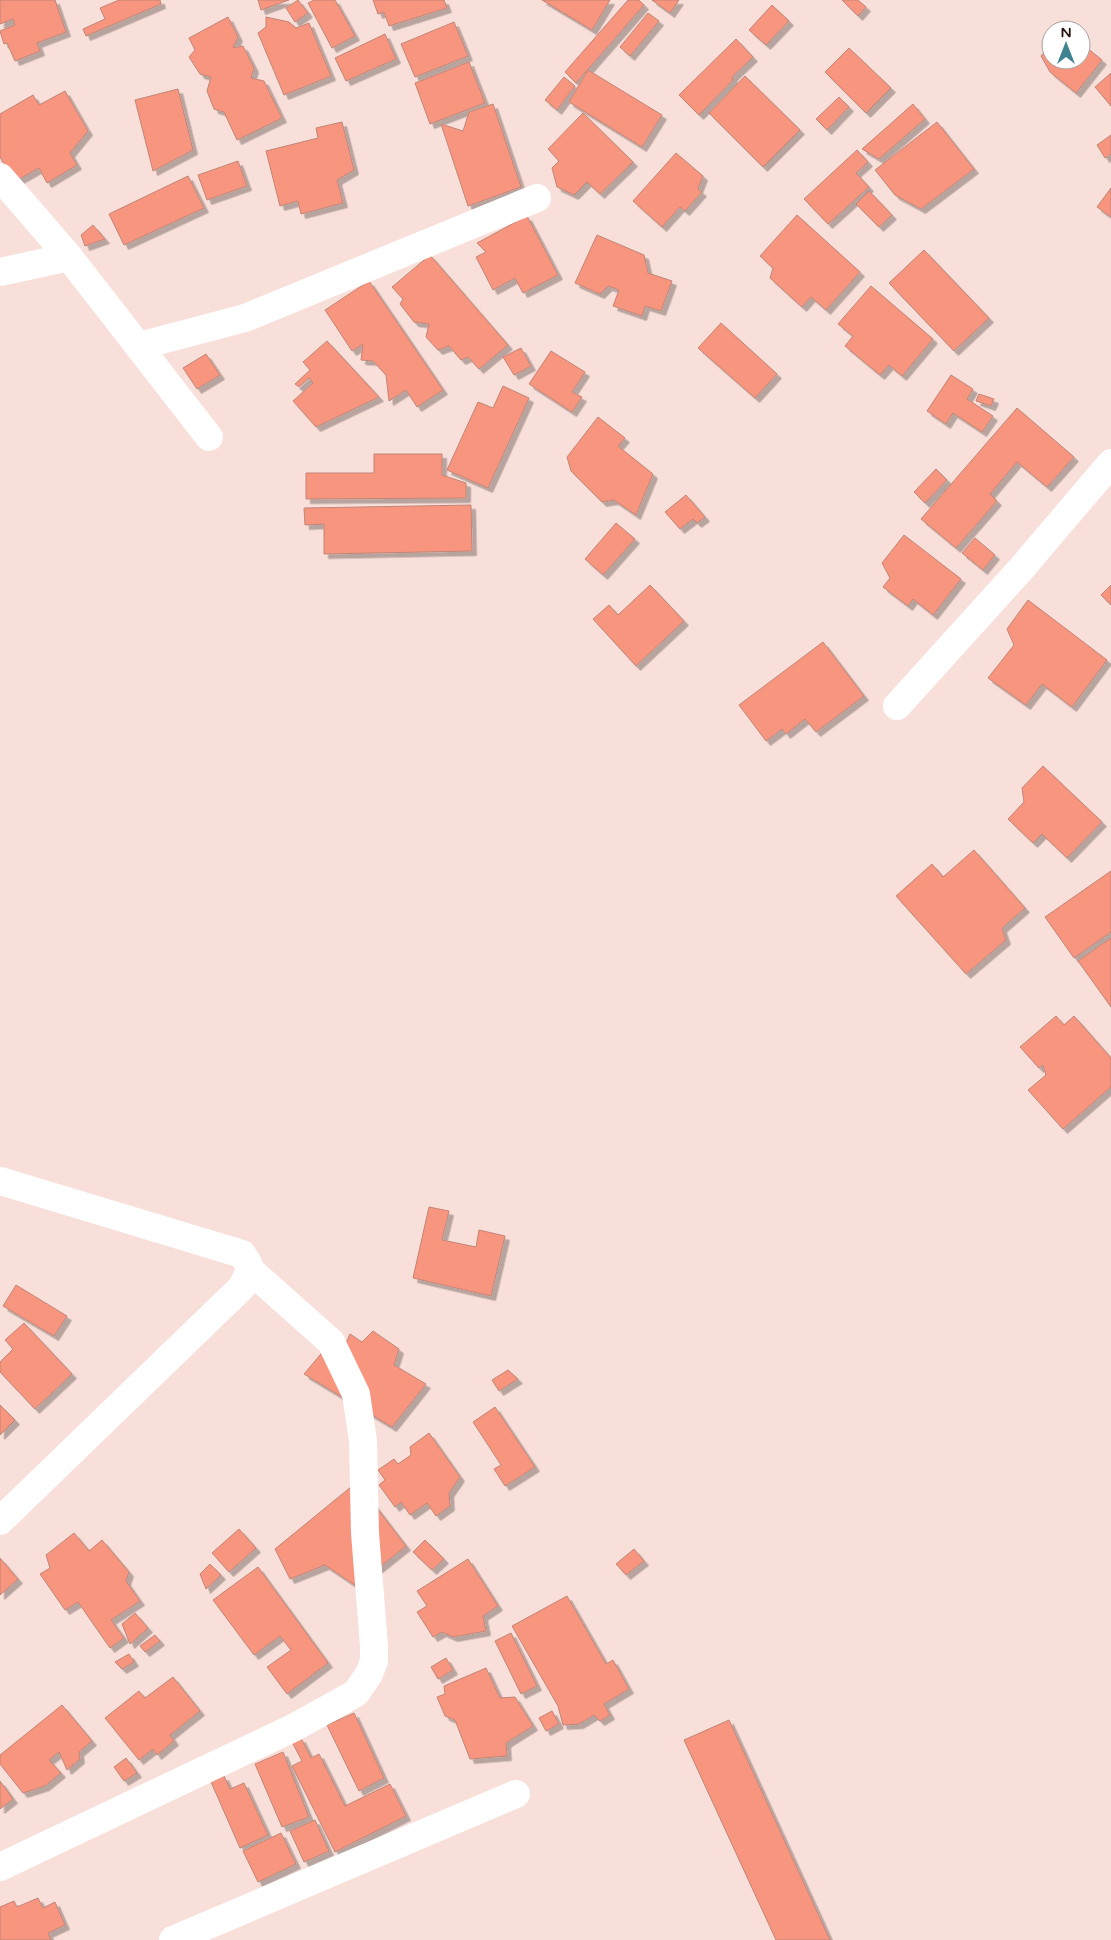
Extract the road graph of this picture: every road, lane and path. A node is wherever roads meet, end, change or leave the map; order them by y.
1 (0, 177) edge
2 (536, 198) dead end
3 (69, 258) junction
4 (0, 272) edge
5 (138, 346) junction
6 (210, 437) dead end
7 (1111, 463) edge
8 (897, 706) dead end
9 (0, 1182) edge
10 (250, 1270) junction
11 (0, 1521) edge
12 (516, 1794) dead end
13 (0, 1867) edge
14 (173, 1940) edge

1 - 3 street
2 - 5 street
3 - 4 street
3 - 5 street
5 - 6 street
7 - 8 street
9 - 10 street
10 - 11 street
10 - 13 street
12 - 14 street

